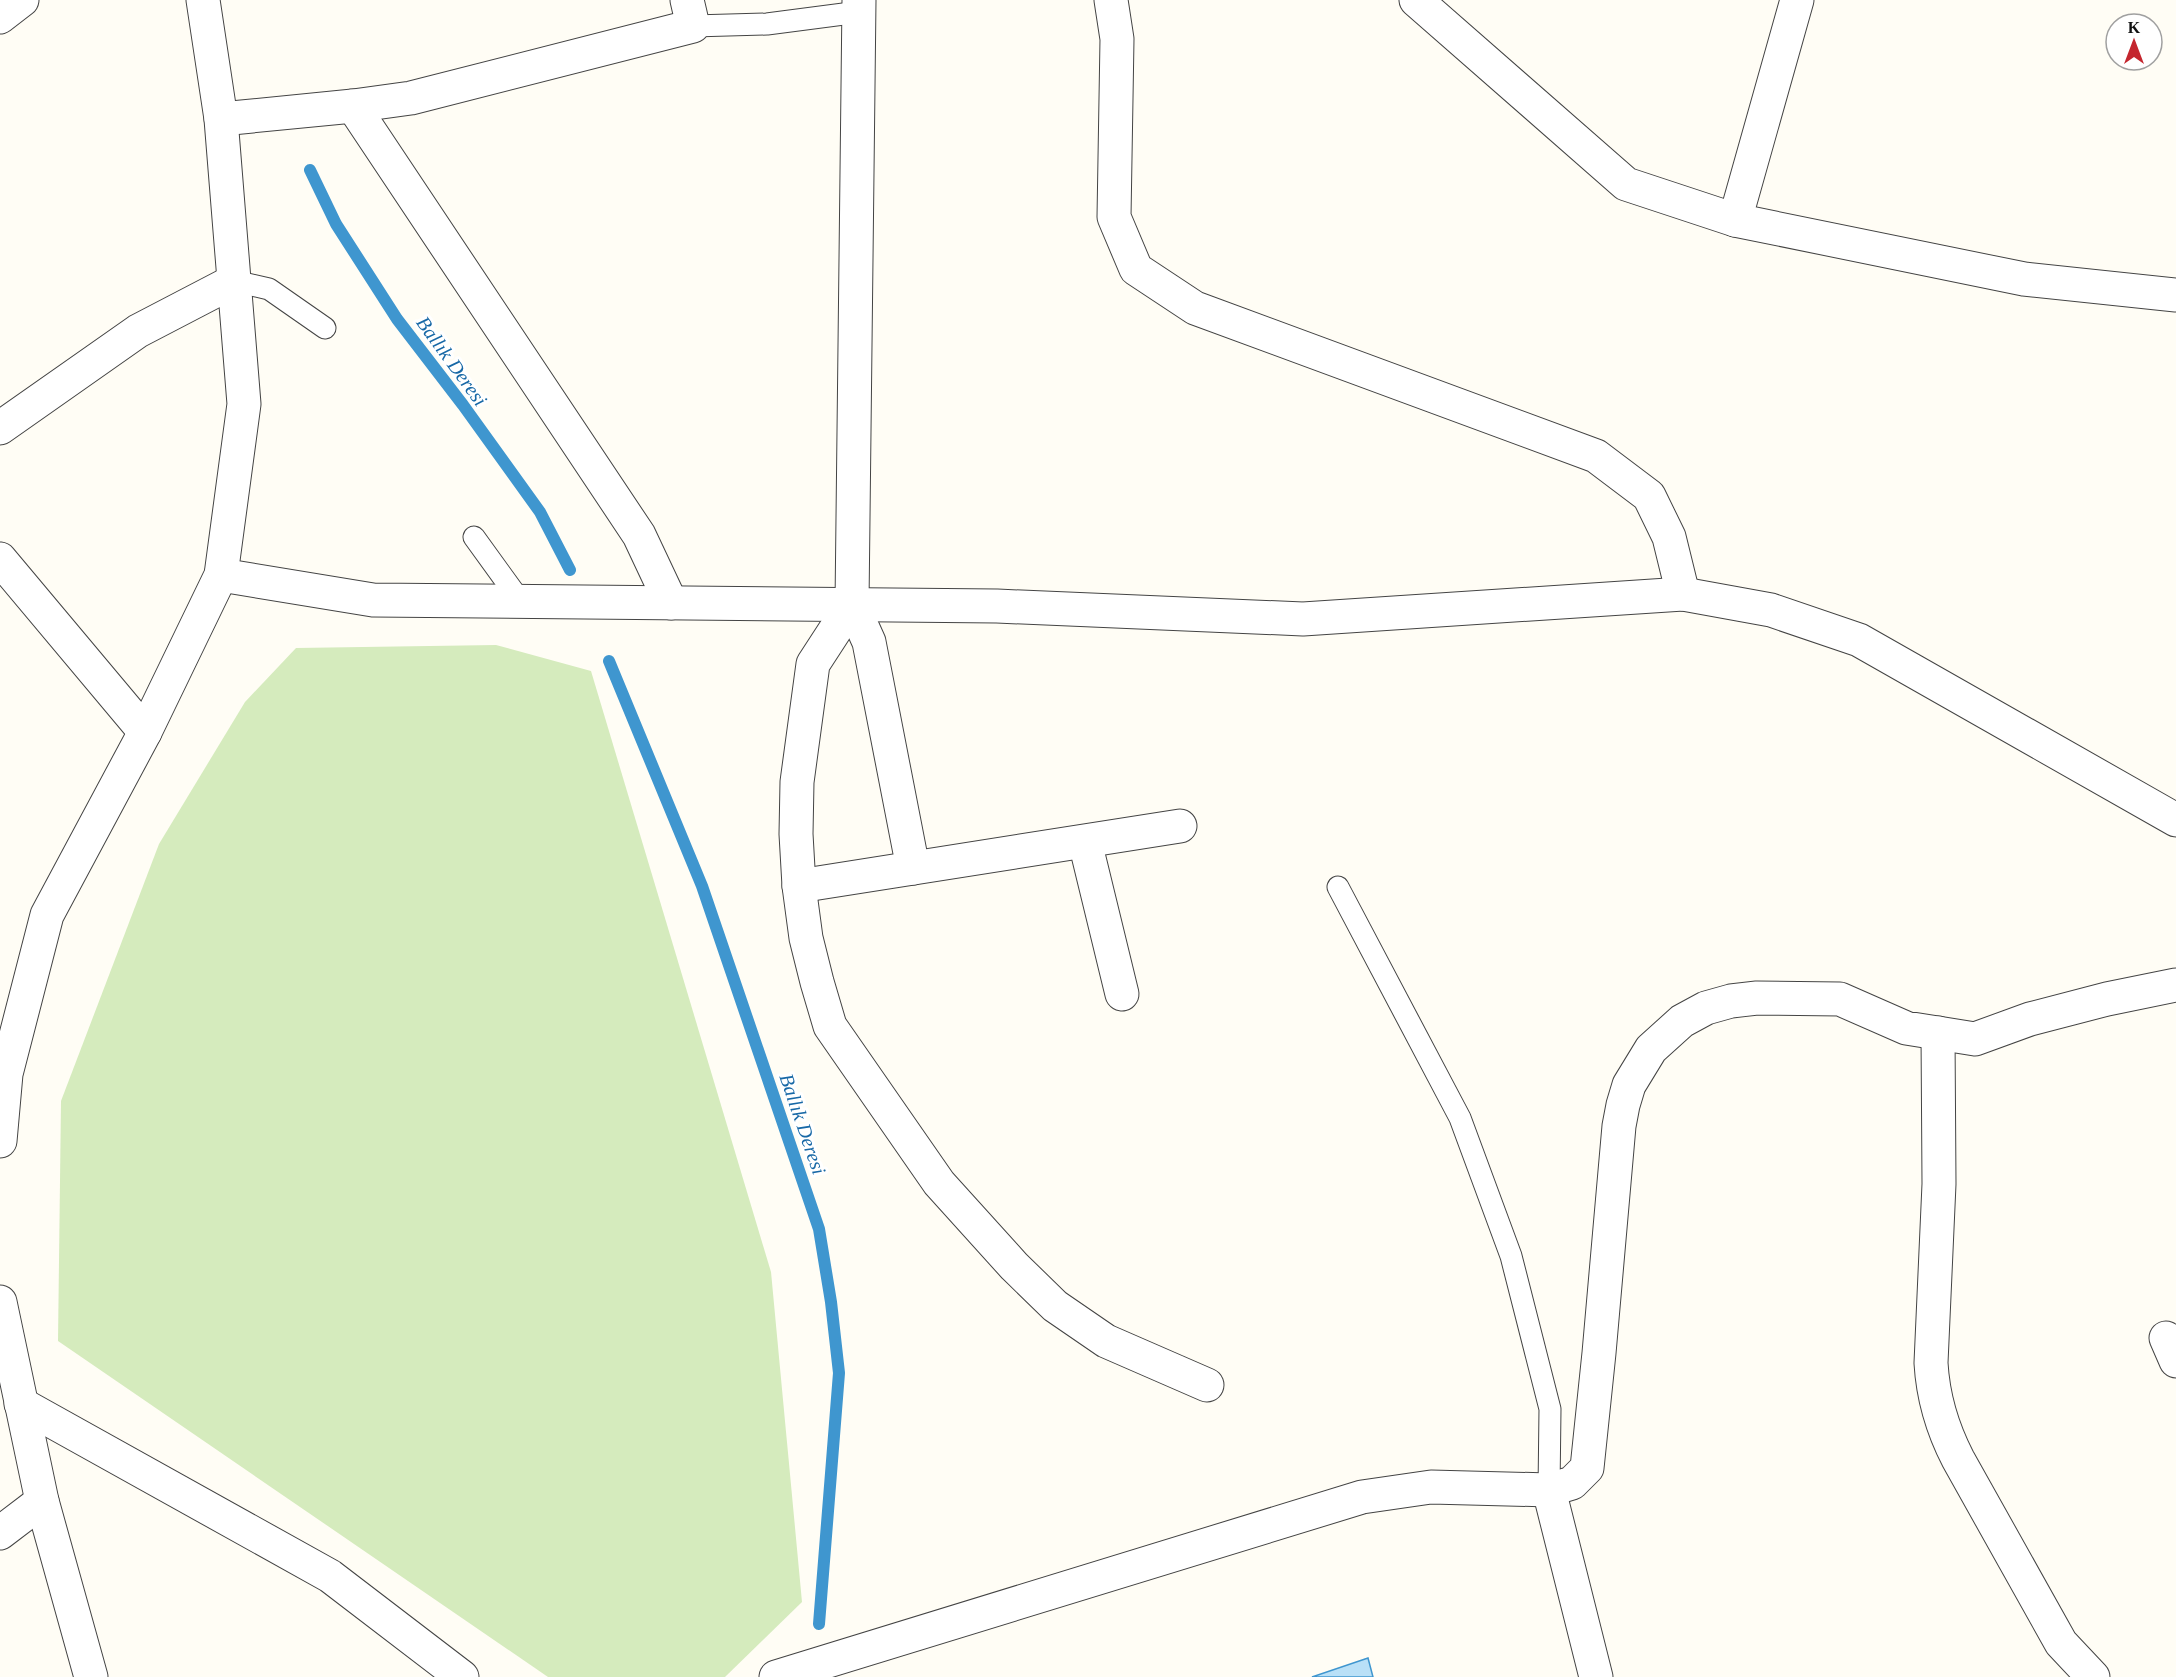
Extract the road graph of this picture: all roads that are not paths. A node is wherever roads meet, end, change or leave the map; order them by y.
1 (22, 0) edge
2 (203, 0) edge
3 (1112, 0) edge
4 (1416, 0) edge
5 (1797, 0) edge
6 (859, 6) edge
7 (690, 13) edge
8 (0, 17) edge
9 (353, 106) junction
10 (221, 119) junction
11 (1735, 220) junction
12 (234, 281) junction
13 (2176, 295) edge
14 (325, 328) dead end
15 (0, 428) edge
16 (474, 537) dead end
17 (0, 559) edge
18 (221, 575) junction
19 (1683, 594) junction
20 (521, 602) junction
21 (671, 603) junction
22 (852, 604) junction
23 (145, 732) junction
24 (2176, 820) edge
25 (1180, 826) dead end
26 (1085, 842) junction
27 (913, 868) junction
28 (799, 886) junction
29 (1338, 887) dead end
30 (2176, 985) edge
31 (1122, 994) dead end
32 (1938, 1033) junction
33 (0, 1142) edge
34 (0, 1302) edge
35 (1207, 1385) dead end
36 (21, 1404) junction
37 (1550, 1490) junction
38 (42, 1501) junction
39 (0, 1533) edge
40 (91, 1677) edge
41 (462, 1677) edge
42 (776, 1677) edge
43 (1596, 1677) edge
44 (2093, 1677) edge

1 - 8 street
2 - 10 street
3 - 19 street
4 - 11 street
5 - 11 street
6 - 7 lane
6 - 22 street
7 - 9 street
9 - 10 street
9 - 21 street
10 - 12 street
11 - 13 street
12 - 14 lane
12 - 15 street
12 - 18 street
16 - 20 lane
17 - 23 street
18 - 20 street
18 - 23 street
19 - 22 street
19 - 24 street
20 - 21 street
21 - 22 street
22 - 27 street
22 - 28 street
23 - 33 street
25 - 26 street
26 - 27 street
26 - 31 street
27 - 28 street
28 - 35 street
29 - 37 lane
30 - 32 street
32 - 37 street
32 - 44 street
34 - 36 street
36 - 38 street
36 - 41 street
37 - 42 street
37 - 43 street
38 - 39 street
38 - 40 street

